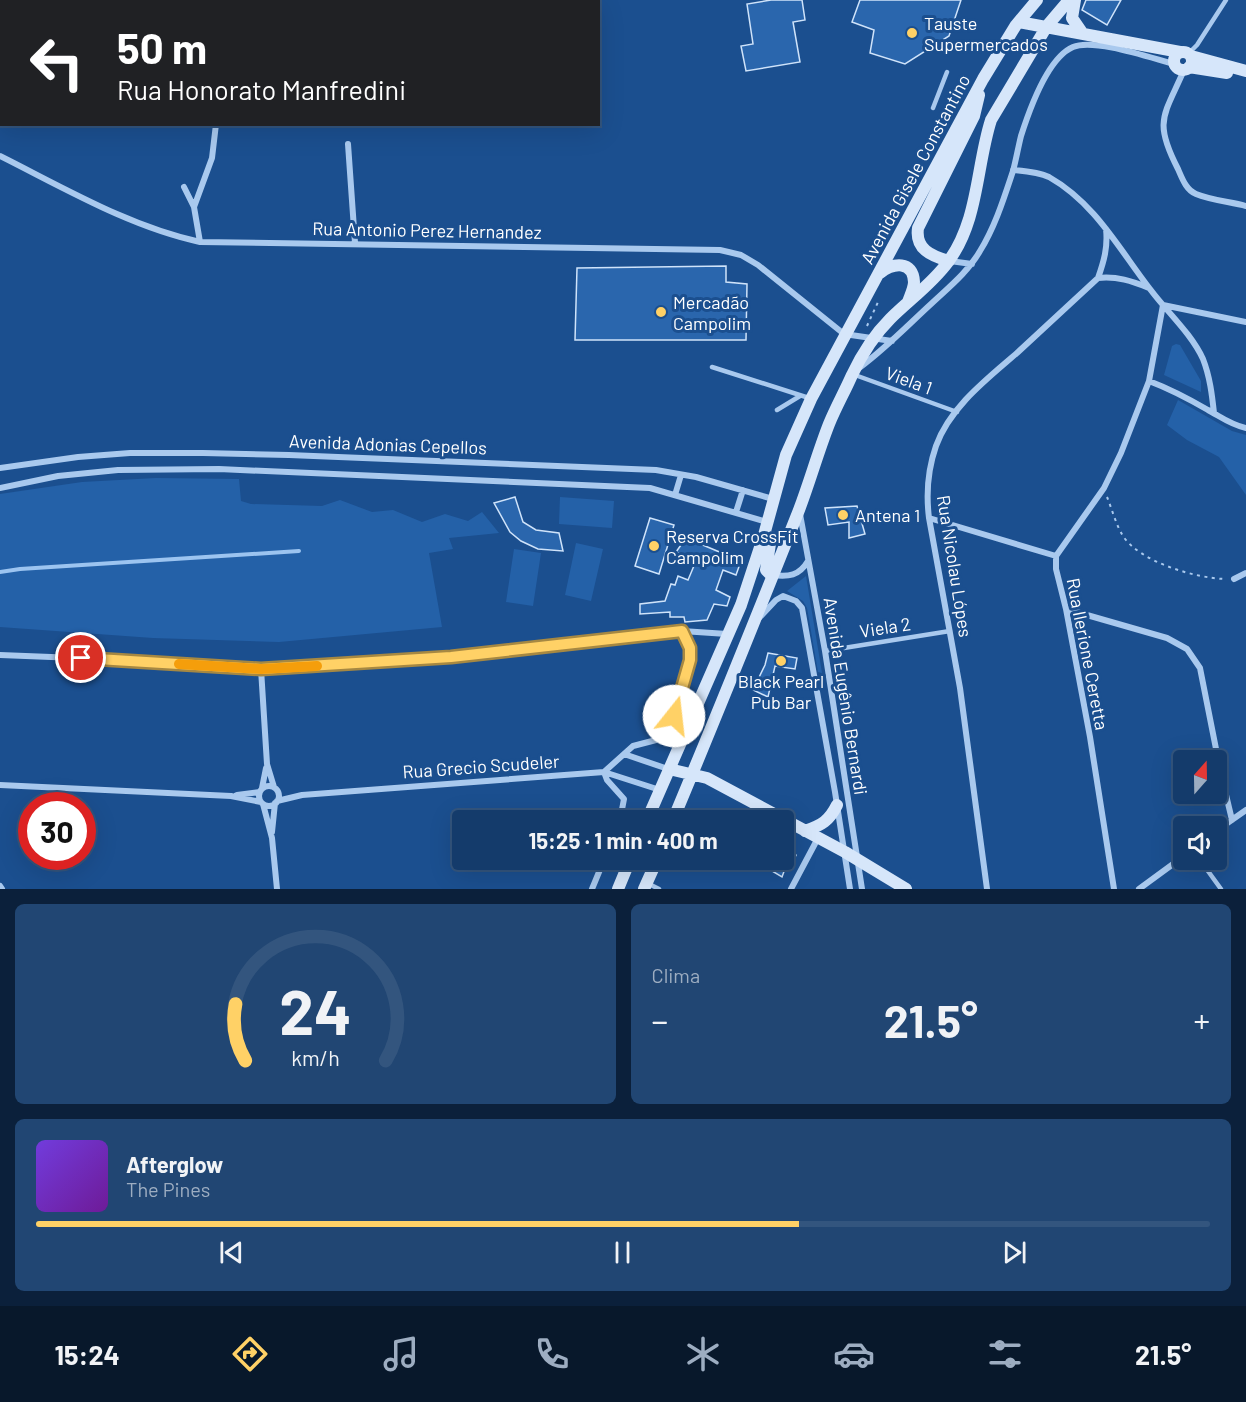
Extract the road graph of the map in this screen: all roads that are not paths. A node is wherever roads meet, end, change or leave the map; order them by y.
1 (1037, 0) edge
2 (1069, 0) edge
3 (1075, 0) edge
4 (1226, 0) edge
5 (1019, 22) junction
6 (1047, 26) junction
7 (1083, 34) junction
8 (1184, 61) junction
9 (1246, 71) edge
10 (947, 72) dead end
11 (1246, 75) edge
12 (984, 77) junction
13 (933, 108) dead end
14 (216, 126) edge
15 (348, 144) dead end
16 (0, 156) edge
17 (1013, 170) junction
18 (184, 187) dead end
19 (1246, 206) edge
20 (194, 207) junction
21 (1106, 227) junction
22 (201, 242) junction
23 (355, 243) junction
24 (949, 261) junction
25 (972, 264) junction
26 (880, 273) junction
27 (1098, 278) junction
28 (1149, 289) junction
29 (908, 303) junction
30 (1163, 305) junction
31 (1246, 322) edge
32 (844, 334) junction
33 (868, 338) junction
34 (892, 341) junction
35 (712, 368) dead end
36 (853, 373) junction
37 (1149, 381) junction
38 (805, 397) junction
39 (777, 410) dead end
40 (957, 412) junction
41 (1214, 413) junction
42 (1246, 428) edge
43 (0, 468) edge
44 (681, 475) junction
45 (0, 488) edge
46 (742, 490) junction
47 (675, 495) junction
48 (772, 499) junction
49 (799, 508) junction
50 (736, 512) junction
51 (929, 518) junction
52 (767, 522) junction
53 (1056, 556) junction
54 (808, 561) junction
55 (1246, 573) edge
56 (771, 575) junction
57 (1234, 579) road end
58 (1066, 609) junction
59 (754, 623) junction
60 (682, 631) junction
61 (950, 631) junction
62 (727, 634) junction
63 (825, 651) junction
64 (0, 655) edge
65 (261, 669) junction
66 (624, 754) junction
67 (267, 764) junction
68 (669, 769) junction
69 (604, 772) junction
70 (693, 774) junction
71 (0, 785) edge
72 (261, 790) junction
73 (276, 790) junction
74 (660, 790) junction
75 (302, 795) junction
76 (231, 796) junction
77 (276, 802) junction
78 (262, 803) junction
79 (837, 805) junction
80 (622, 810) edge
81 (651, 810) edge
82 (677, 810) edge
83 (1246, 810) edge
84 (1232, 820) junction
85 (1227, 823) edge
86 (806, 831) junction
87 (272, 838) junction
88 (818, 838) junction
89 (844, 852) junction
90 (857, 860) junction
91 (1173, 864) edge
92 (600, 870) edge
93 (626, 870) edge
94 (654, 870) edge
95 (1207, 870) edge
96 (650, 887) edge
97 (277, 889) edge
98 (592, 889) edge
99 (618, 889) edge
100 (791, 889) edge
101 (850, 889) edge
102 (862, 889) edge
103 (906, 889) edge
104 (987, 889) edge
105 (1114, 889) edge
106 (1139, 889) edge
107 (1221, 889) edge

1 - 5 main road, Avenida Gisele Constantino
2 - 6 main road
3 - 7 main road
4 - 8 lane
5 - 6 main road
5 - 12 main road, Avenida Gisele Constantino
6 - 7 main road
6 - 24 main road
7 - 8 main road
8 - 9 main road
8 - 11 main road
8 - 17 street
8 - 19 street
10 - 13 lane
12 - 24 main road
12 - 26 main road, Avenida Gisele Constantino
14 - 20 street
15 - 23 street
16 - 22 street, Rua Antonio Perez Hernandez
17 - 21 street
17 - 25 street
18 - 20 street
20 - 22 street
21 - 27 street, Rua Nicolau Lópes
21 - 28 street
22 - 23 street, Rua Antonio Perez Hernandez
23 - 32 street, Rua Antonio Perez Hernandez
24 - 25 street
24 - 29 main road
25 - 34 street
26 - 29 main road
26 - 32 main road, Avenida Gisele Constantino
27 - 28 street
27 - 40 street, Rua Nicolau Lópes
28 - 30 street
29 - 33 main road
30 - 31 street
30 - 37 street
30 - 41 street
32 - 33 street
32 - 38 main road, Avenida Gisele Constantino
33 - 34 street
33 - 36 main road
34 - 36 street
35 - 38 lane
36 - 40 lane, Viela 1
36 - 49 main road
37 - 41 street
37 - 53 street
38 - 39 lane
38 - 48 main road, Avenida Gisele Constantino
40 - 51 street, Rua Nicolau Lópes
41 - 42 street
43 - 44 street, Avenida Adonias Cepellos
44 - 46 street, Avenida Adonias Cepellos
44 - 47 street
45 - 47 street, Avenida Adonias Cepellos
46 - 48 street, Avenida Adonias Cepellos
46 - 50 street
47 - 50 street, Avenida Adonias Cepellos
48 - 52 main road, Avenida Gisele Constantino
49 - 54 street, Avenida Eugênio Bernardi
49 - 56 main road
50 - 52 street, Avenida Adonias Cepellos
51 - 53 street, Rua Ilerione Ceretta
51 - 61 street, Rua Nicolau Lópes
52 - 56 main road
52 - 62 main road, Avenida Gisele Constantino
53 - 58 street, Rua Ilerione Ceretta
54 - 56 street
54 - 63 street, Avenida Eugênio Bernardi
55 - 57 street
56 - 59 main road
58 - 84 street
58 - 105 street, Rua Ilerione Ceretta
59 - 70 main road
59 - 79 street, Avenida Eugênio Bernardi
60 - 62 street
60 - 65 street
60 - 66 street
61 - 63 lane, Viela 2
61 - 104 street, Rua Nicolau Lópes
62 - 68 main road, Avenida Gisele Constantino
63 - 90 street, Avenida Eugênio Bernardi
64 - 65 street
65 - 67 street
66 - 68 street
66 - 69 street
67 - 72 street
67 - 73 street
68 - 70 main road
68 - 74 main road, Avenida Gisele Constantino
69 - 74 street, Rua Grecio Scudeler
69 - 75 street, Rua Grecio Scudeler
69 - 80 street
70 - 82 main road
70 - 86 main road
71 - 76 street
72 - 73 street
72 - 76 street
72 - 78 street
73 - 75 street, Rua Grecio Scudeler
73 - 77 street
74 - 81 main road, Avenida Gisele Constantino
75 - 77 street, Rua Grecio Scudeler
76 - 78 street
77 - 78 street
77 - 87 street
78 - 87 street
79 - 86 main road
79 - 89 street, Avenida Eugênio Bernardi
83 - 84 street
84 - 85 street
86 - 88 main road
87 - 97 street
88 - 89 main road
88 - 100 street
89 - 90 main road
89 - 101 street, Avenida Eugênio Bernardi
90 - 102 street, Avenida Eugênio Bernardi
90 - 103 main road
91 - 106 street
92 - 98 street
93 - 99 main road
94 - 96 main road
95 - 107 lane

